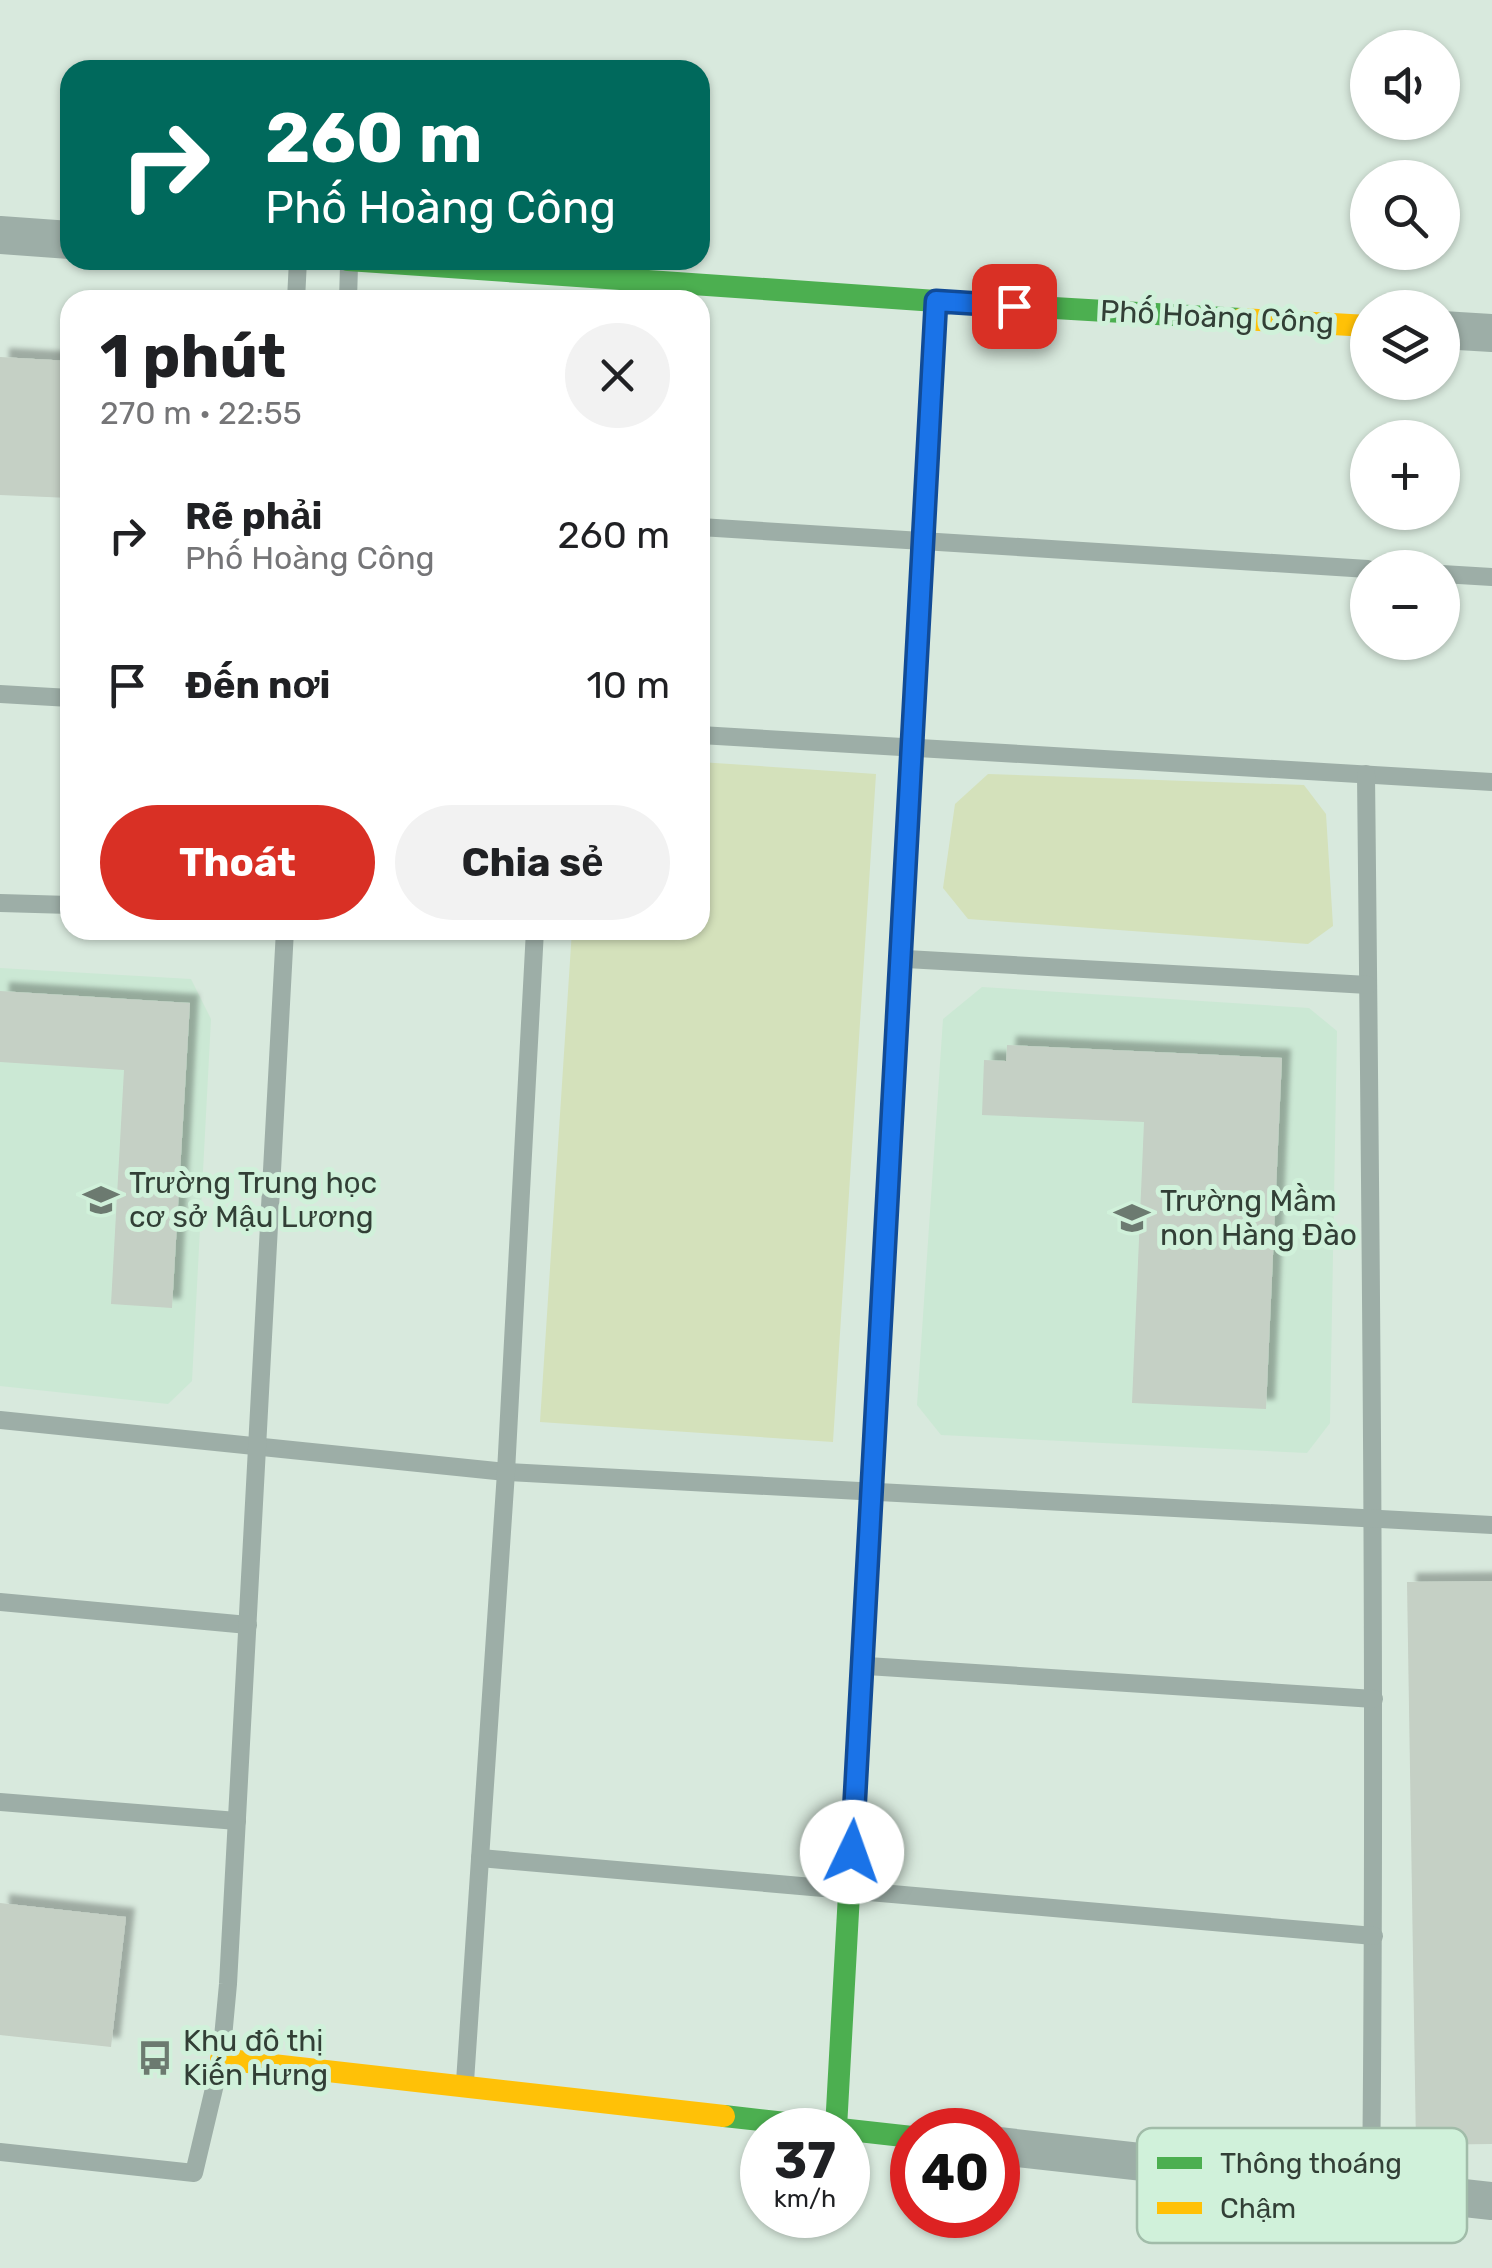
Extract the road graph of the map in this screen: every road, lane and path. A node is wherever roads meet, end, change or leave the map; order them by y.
1 (0, 235) edge
2 (60, 239) edge
3 (492, 270) edge
4 (936, 301) junction
5 (1350, 325) edge
6 (1460, 331) edge
7 (1492, 333) edge
8 (710, 528) edge
9 (923, 541) junction
10 (1350, 568) edge
11 (1460, 575) edge
12 (1492, 577) edge
13 (0, 694) edge
14 (60, 697) edge
15 (710, 736) edge
16 (912, 748) junction
17 (1366, 774) junction
18 (1492, 782) edge
19 (0, 903) edge
20 (60, 906) edge
21 (284, 940) edge
22 (534, 940) edge
23 (900, 958) junction
24 (1368, 985) junction
25 (0, 1420) edge
26 (257, 1446) junction
27 (506, 1472) junction
28 (872, 1492) junction
29 (1374, 1518) junction
30 (1492, 1525) edge
31 (0, 1602) edge
32 (248, 1626) junction
33 (862, 1666) junction
34 (1374, 1700) junction
35 (0, 1802) edge
36 (237, 1821) junction
37 (480, 1858) junction
38 (850, 1890) junction
39 (1374, 1936) junction
40 (221, 2059) junction
41 (464, 2086) junction
42 (837, 2108) edge
43 (740, 2117) edge
44 (1372, 2128) edge
45 (1020, 2148) edge
46 (0, 2152) edge
47 (1137, 2162) edge
48 (1467, 2198) edge
49 (1492, 2201) edge

1 - 2 street
3 - 4 street, Phố Hoàng Công
4 - 5 street, Phố Hoàng Công
4 - 9 street
6 - 7 street
8 - 9 lane
9 - 10 lane
9 - 16 street
11 - 12 lane
13 - 14 lane
15 - 16 lane
16 - 17 lane
16 - 23 street
17 - 18 lane
17 - 24 lane
19 - 20 lane
21 - 26 lane
22 - 27 lane
23 - 24 lane
23 - 28 street
24 - 29 lane
25 - 26 lane
26 - 27 lane
26 - 32 lane
27 - 28 lane
27 - 37 lane
28 - 29 lane
28 - 33 street
29 - 30 lane
29 - 34 lane
31 - 32 lane
32 - 36 lane
33 - 34 lane
33 - 38 street
34 - 39 lane
35 - 36 lane
36 - 40 lane
37 - 38 lane
37 - 41 lane
38 - 39 lane
38 - 42 street
39 - 44 lane
40 - 41 street
40 - 46 lane
41 - 43 street
45 - 47 street
48 - 49 street

